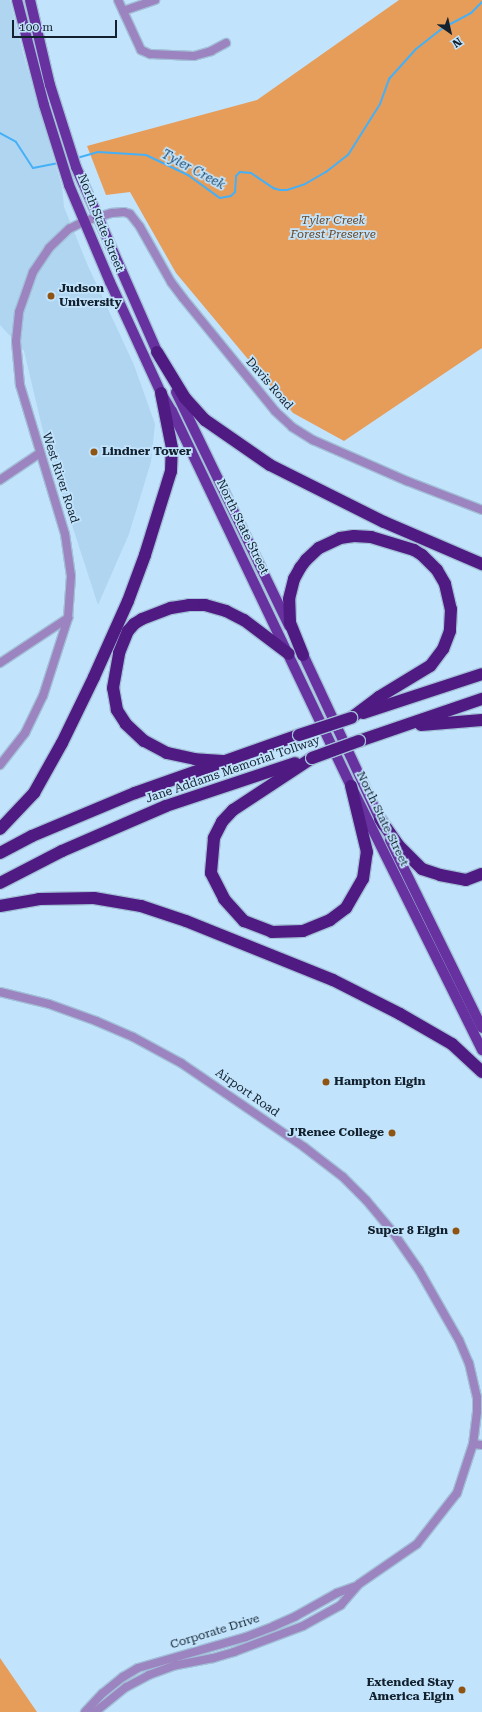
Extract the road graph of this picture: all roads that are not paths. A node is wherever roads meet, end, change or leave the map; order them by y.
1 (17, 0) edge
2 (30, 0) edge
3 (118, 0) edge
4 (155, 0) edge
5 (123, 11) junction
6 (226, 43) dead end
7 (97, 218) junction
8 (85, 221) junction
9 (157, 352) junction
10 (161, 392) junction
11 (40, 454) junction
12 (0, 480) edge
13 (482, 510) edge
14 (482, 564) edge
15 (68, 618) junction
16 (289, 654) junction
17 (303, 655) junction
18 (0, 663) edge
19 (482, 674) edge
20 (482, 699) edge
21 (351, 718) junction
22 (482, 720) edge
23 (396, 728) junction
24 (312, 758) junction
25 (222, 761) junction
26 (0, 765) edge
27 (351, 786) junction
28 (380, 819) junction
29 (0, 829) edge
30 (0, 853) edge
31 (482, 874) edge
32 (0, 883) edge
33 (0, 906) edge
34 (0, 992) edge
35 (482, 1028) edge
36 (482, 1050) edge
37 (482, 1072) edge
38 (479, 1428) edge
39 (473, 1444) junction
40 (482, 1445) edge
41 (359, 1584) junction
42 (85, 1712) edge
43 (95, 1712) edge

1 - 8 main road, North State Street
2 - 7 main road, North State Street
3 - 5 street
4 - 5 street
5 - 6 street
7 - 8 street, West River Road
7 - 9 main road, North State Street
7 - 13 street, Davis Road
8 - 10 main road, North State Street
8 - 11 street, West River Road
9 - 14 highway
9 - 17 main road, North State Street
10 - 16 main road, North State Street
10 - 29 highway
11 - 12 street
11 - 15 street, West River Road
15 - 18 street
15 - 26 street, West River Road
16 - 25 highway
16 - 27 main road, North State Street
17 - 21 highway
17 - 28 main road, North State Street
19 - 21 highway, Jane Addams Memorial Tollway
20 - 23 highway, Jane Addams Memorial Tollway
21 - 25 highway, Jane Addams Memorial Tollway, bridge
22 - 23 highway
23 - 24 highway, Jane Addams Memorial Tollway, bridge
24 - 27 highway
24 - 32 highway, Jane Addams Memorial Tollway
25 - 30 highway, Jane Addams Memorial Tollway
27 - 36 main road, North State Street
28 - 31 highway
28 - 35 main road, North State Street
33 - 37 highway
34 - 38 street, Airport Road
38 - 39 street, Airport Road
39 - 40 street
39 - 41 street, Corporate Drive
41 - 42 street, Corporate Drive
41 - 43 street, Corporate Drive

